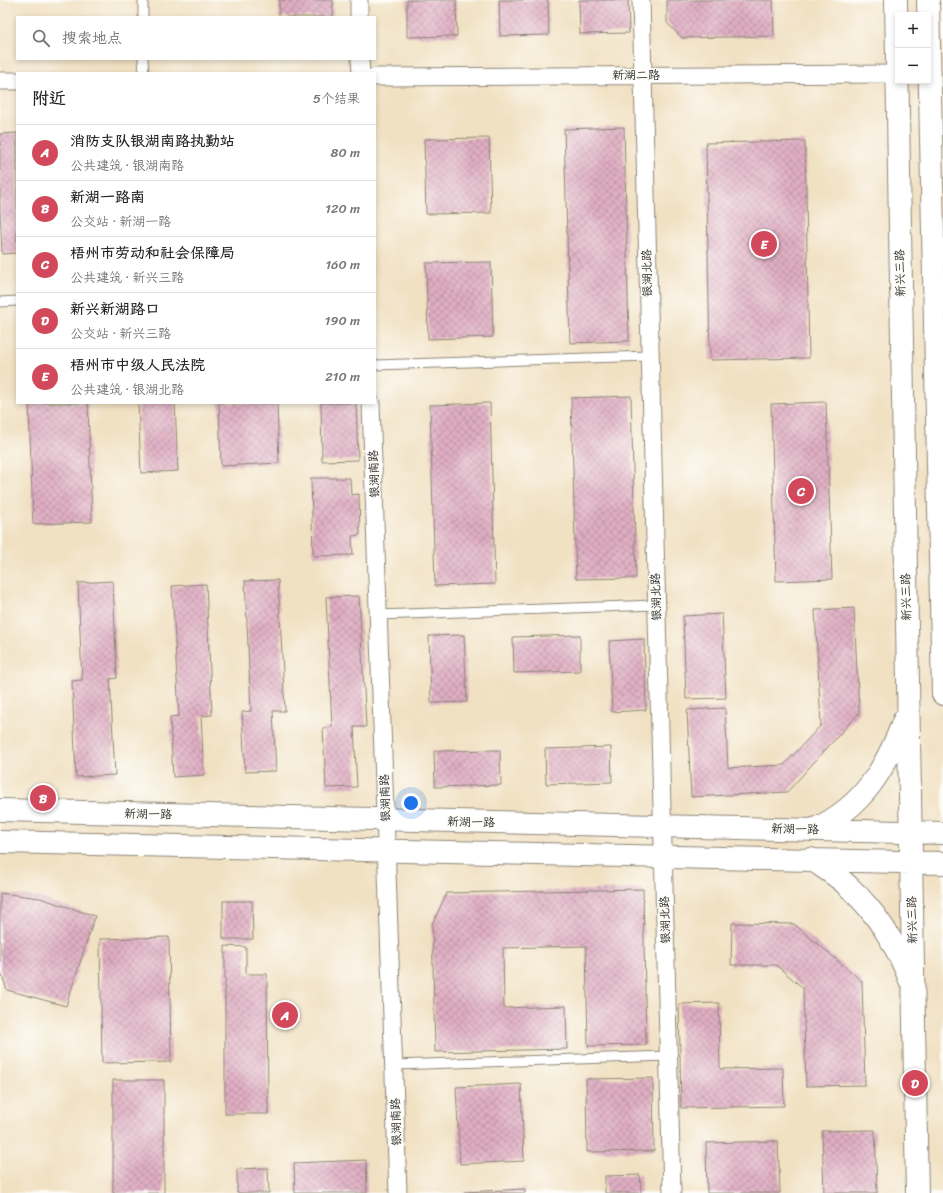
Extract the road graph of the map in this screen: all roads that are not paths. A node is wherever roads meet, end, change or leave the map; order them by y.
1 (142, 0) edge
2 (358, 0) edge
3 (641, 0) edge
4 (896, 0) edge
5 (928, 0) edge
6 (143, 16) edge
7 (359, 16) edge
8 (897, 48) edge
9 (143, 60) edge
10 (360, 60) edge
11 (144, 72) edge
12 (361, 72) edge
13 (936, 73) edge
14 (895, 74) edge
15 (642, 75) junction
16 (376, 77) edge
17 (0, 81) edge
18 (16, 81) edge
19 (897, 84) edge
20 (16, 301) edge
21 (0, 302) edge
22 (650, 356) junction
23 (376, 365) edge
24 (371, 404) edge
25 (656, 605) junction
26 (379, 615) junction
27 (943, 694) edge
28 (908, 707) junction
29 (0, 810) edge
30 (386, 820) junction
31 (662, 826) junction
32 (812, 830) junction
33 (911, 832) junction
34 (943, 833) edge
35 (0, 842) edge
36 (387, 850) junction
37 (663, 856) junction
38 (811, 859) junction
39 (911, 862) junction
40 (943, 862) edge
41 (913, 989) junction
42 (668, 1056) junction
43 (394, 1065) junction
44 (398, 1193) edge
45 (672, 1193) edge
46 (917, 1193) edge

1 - 6 lane
2 - 7 street
3 - 15 street, 银湖北路
4 - 8 street, 新兴三路
5 - 13 street
9 - 11 lane
10 - 12 street
13 - 27 street
14 - 15 street, 新湖二路
15 - 16 street, 新湖二路
15 - 22 street, 银湖北路
17 - 18 street
19 - 28 street, 新兴三路
20 - 21 lane
22 - 23 lane
22 - 25 street, 银湖北路
24 - 26 street, 银湖南路
25 - 26 lane
25 - 31 street, 银湖北路
26 - 30 street, 银湖南路
28 - 32 street
28 - 33 street, 新兴三路
29 - 30 street, 新湖一路
30 - 31 street, 新湖一路
30 - 36 street, 银湖南路
31 - 32 street, 新湖一路
31 - 37 street, 银湖北路
32 - 33 street, 新湖一路
33 - 34 street, 新湖一路
33 - 39 street, 新兴三路
35 - 36 street
36 - 37 street
36 - 43 street, 银湖南路
37 - 38 street
37 - 42 street, 银湖北路
38 - 39 street
38 - 41 street
39 - 40 street
39 - 41 street, 新兴三路
41 - 46 street, 新兴三路
42 - 43 lane
42 - 45 street, 银湖北路
43 - 44 street, 银湖南路

